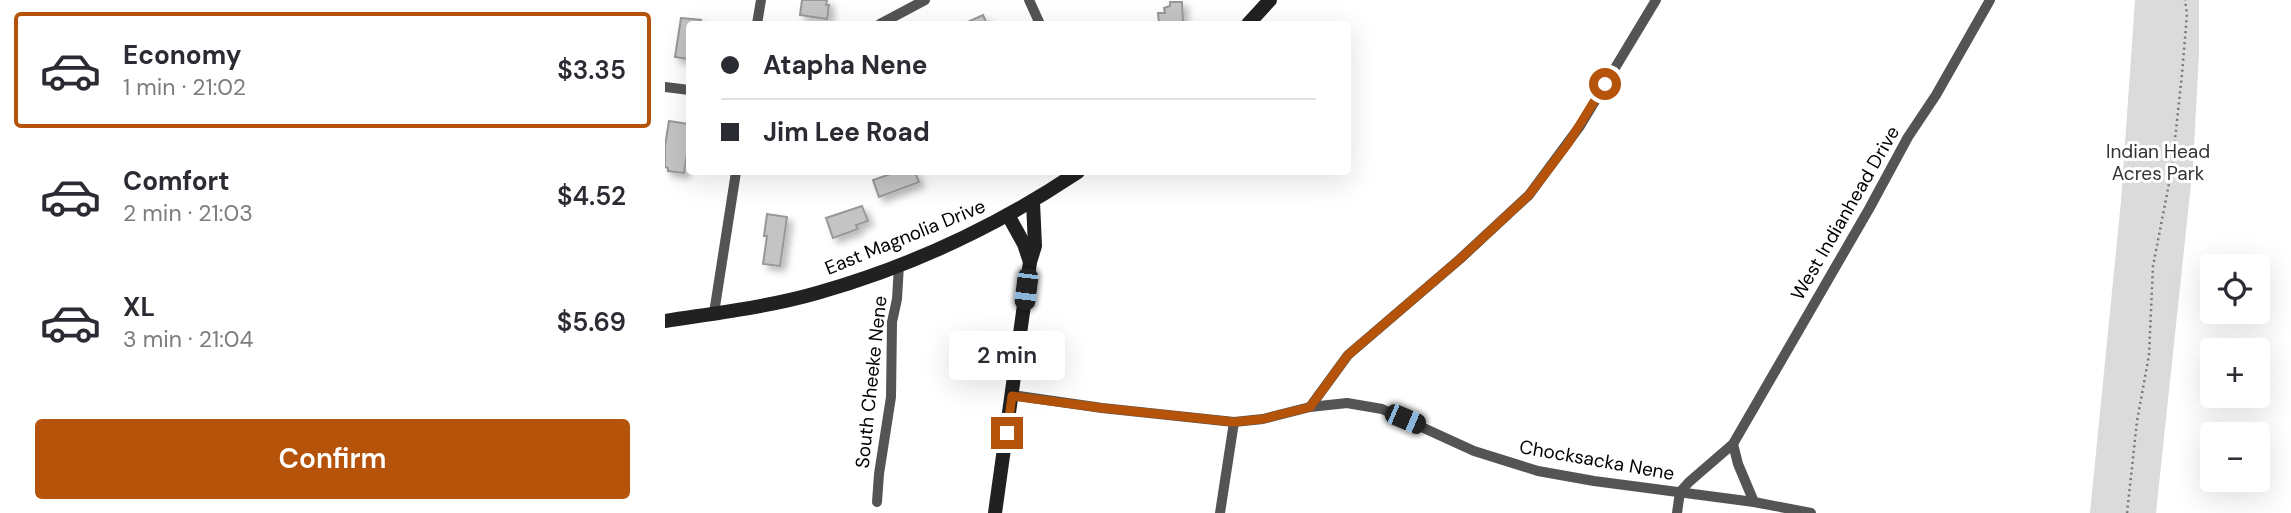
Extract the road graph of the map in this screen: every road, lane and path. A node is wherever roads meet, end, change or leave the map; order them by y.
1 (761, 0) edge
2 (925, 0) edge
3 (1029, 0) edge
4 (1270, 0) edge
5 (1656, 0) edge
6 (1990, 0) edge
7 (2185, 0) edge
8 (758, 21) edge
9 (886, 21) edge
10 (1038, 21) edge
11 (1251, 21) edge
12 (665, 87) edge
13 (686, 90) edge
14 (736, 175) edge
15 (1074, 175) edge
16 (1033, 202) junction
17 (1008, 215) junction
18 (1030, 262) junction
19 (899, 265) junction
20 (714, 313) junction
21 (665, 321) edge
22 (1012, 396) junction
23 (1310, 407) junction
24 (1234, 422) junction
25 (1733, 444) junction
26 (1680, 492) junction
27 (877, 502) dead end
28 (1754, 502) junction
29 (995, 513) edge
30 (1220, 513) edge
31 (1677, 513) edge
32 (1811, 513) edge
33 (2127, 513) edge

1 - 8 street
2 - 9 street
3 - 10 street
4 - 11 main road
5 - 23 street
6 - 25 street, West Indianhead Drive
7 - 33 path
12 - 13 street
14 - 20 street
15 - 16 main road, East Magnolia Drive
16 - 17 main road, East Magnolia Drive
16 - 18 main road
17 - 18 main road
17 - 19 main road, East Magnolia Drive
18 - 22 main road
19 - 20 main road, East Magnolia Drive
19 - 27 street, South Cheeke Nene
20 - 21 main road, East Magnolia Drive
22 - 24 street, Chocksacka Nene
22 - 29 main road
23 - 24 street, Chocksacka Nene
23 - 26 street, Chocksacka Nene
24 - 30 street
25 - 26 street, West Indianhead Drive
25 - 28 street
26 - 28 street, Chocksacka Nene
26 - 31 street
28 - 32 street, Chocksacka Nene

